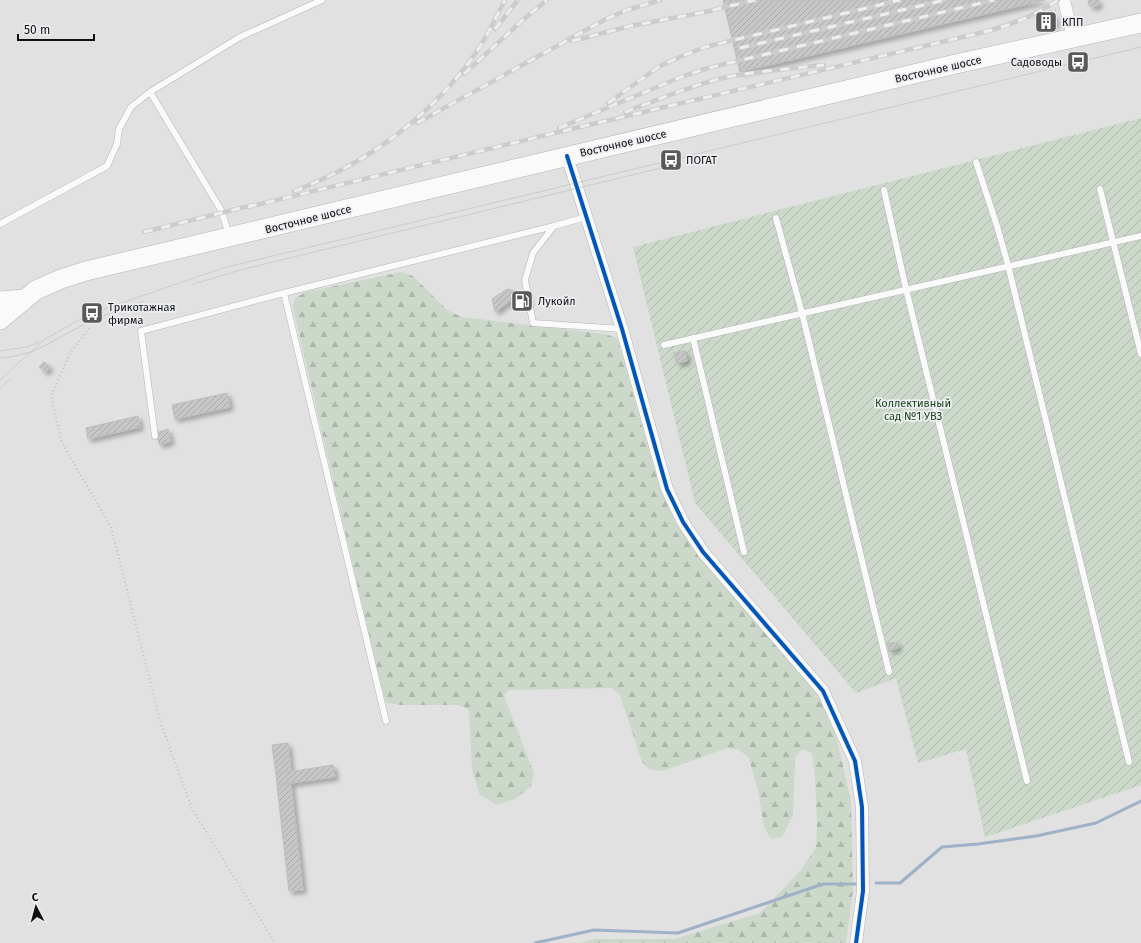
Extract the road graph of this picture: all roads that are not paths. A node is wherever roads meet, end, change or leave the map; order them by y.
1 (322, 0) edge
2 (1064, 0) edge
3 (1141, 23) edge
4 (1073, 38) junction
5 (150, 92) junction
6 (567, 156) junction
7 (976, 162) dead end
8 (1100, 189) dead end
9 (884, 190) dead end
10 (586, 217) junction
11 (776, 218) dead end
12 (0, 224) edge
13 (554, 226) junction
14 (1141, 236) edge
15 (230, 238) junction
16 (1113, 242) junction
17 (1008, 266) junction
18 (906, 289) junction
19 (284, 293) junction
20 (25, 298) junction
21 (0, 300) edge
22 (802, 313) junction
23 (0, 320) edge
24 (622, 329) junction
25 (693, 338) junction
26 (664, 345) dead end
27 (1141, 354) edge
28 (155, 436) dead end
29 (744, 552) dead end
30 (889, 672) dead end
31 (386, 721) dead end
32 (1129, 762) dead end
33 (1027, 782) dead end
34 (856, 943) edge

1 - 5 lane
2 - 4 street
3 - 4 main road, Восточное шоссе
4 - 6 main road, Восточное шоссе
5 - 12 lane
5 - 15 lane
6 - 10 street
6 - 15 main road, Восточное шоссе
7 - 17 lane
8 - 16 lane
9 - 18 lane
10 - 13 lane
10 - 24 street
11 - 22 lane
13 - 19 lane
13 - 24 lane
14 - 16 lane
15 - 20 main road, Восточное шоссе
16 - 17 lane
16 - 27 lane
17 - 18 lane
17 - 32 lane
18 - 22 lane
18 - 33 lane
19 - 28 lane
19 - 31 lane
20 - 21 main road
20 - 23 main road, Восточное шоссе
22 - 25 lane
22 - 30 lane
24 - 34 street
25 - 26 lane
25 - 29 lane

